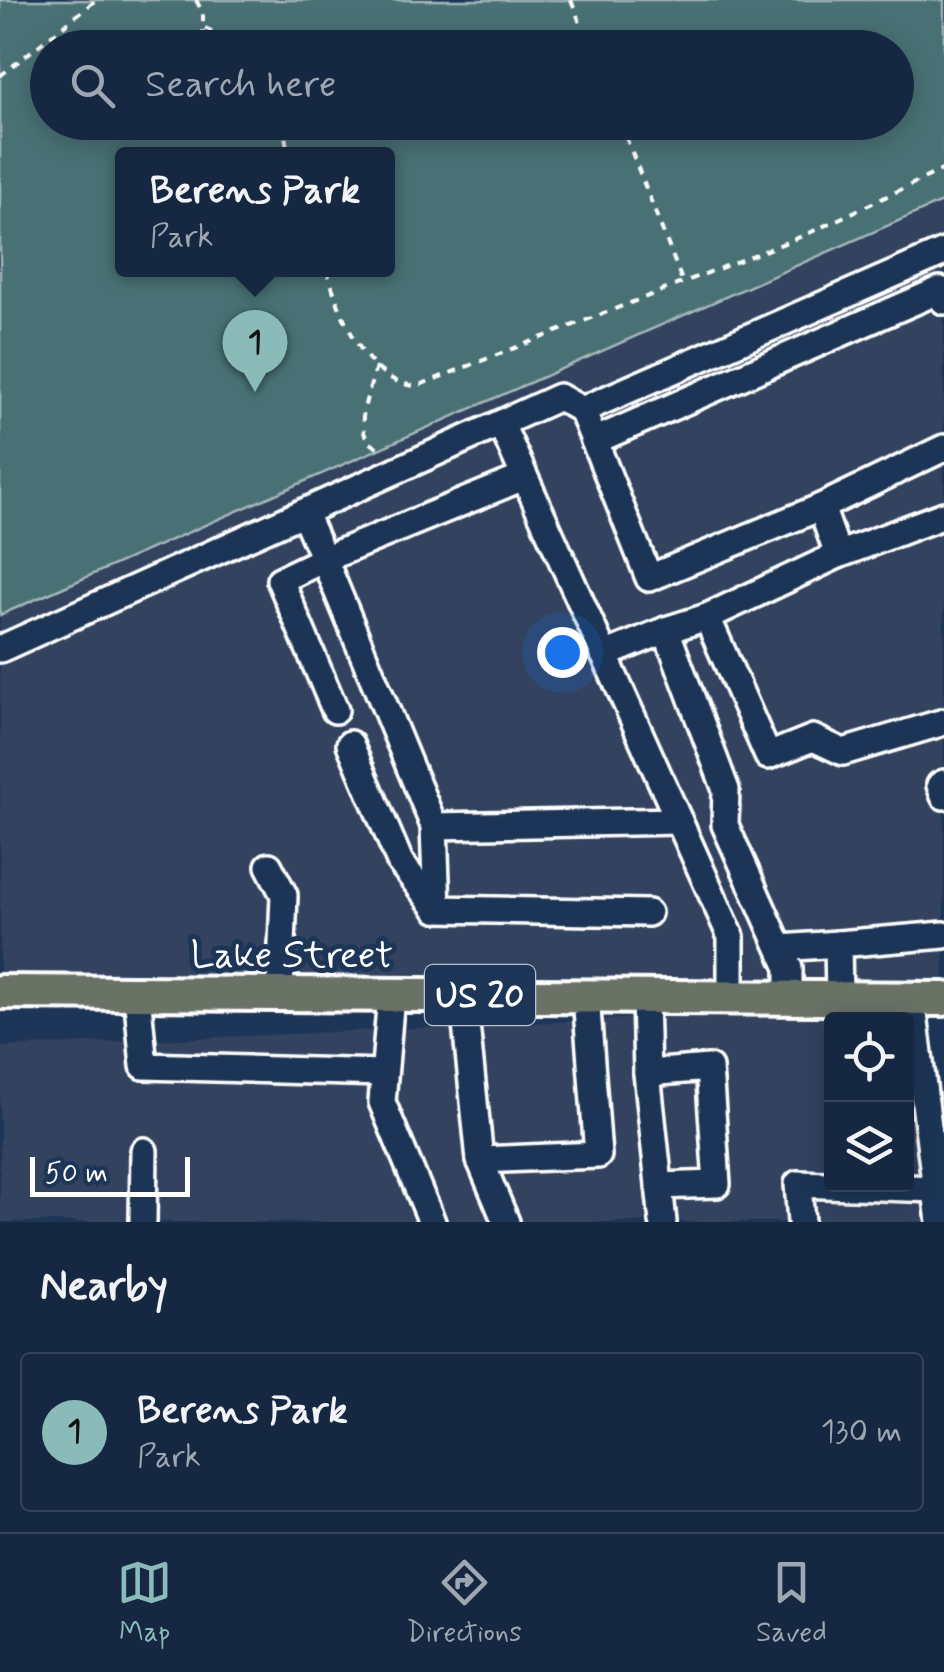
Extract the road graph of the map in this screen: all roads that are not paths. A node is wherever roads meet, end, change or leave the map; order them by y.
1 (944, 252) edge
2 (944, 301) edge
3 (582, 410) junction
4 (501, 424) junction
5 (594, 441) junction
6 (944, 448) edge
7 (524, 477) junction
8 (821, 507) junction
9 (304, 513) junction
10 (944, 515) edge
11 (838, 555) junction
12 (324, 559) junction
13 (706, 617) junction
14 (666, 630) junction
15 (0, 649) edge
16 (604, 655) junction
17 (335, 710) dead end
18 (944, 722) edge
19 (350, 744) dead end
20 (944, 783) edge
21 (944, 796) edge
22 (679, 821) junction
23 (434, 826) junction
24 (269, 866) dead end
25 (437, 909) junction
26 (648, 913) dead end
27 (944, 935) edge
28 (838, 944) junction
29 (781, 948) junction
30 (0, 992) edge
31 (137, 993) junction
32 (280, 994) junction
33 (390, 995) junction
34 (463, 995) junction
35 (586, 996) junction
36 (645, 996) junction
37 (732, 997) junction
38 (789, 998) junction
39 (839, 998) junction
40 (928, 999) edge
41 (383, 1073) junction
42 (647, 1073) junction
43 (144, 1150) dead end
44 (480, 1160) junction
45 (659, 1186) junction
46 (936, 1189) junction
47 (143, 1222) edge
48 (432, 1222) edge
49 (506, 1222) edge
50 (663, 1222) edge
51 (801, 1222) edge
52 (940, 1222) edge

1 - 3 street
2 - 5 street
3 - 4 street
3 - 5 street
4 - 7 street
4 - 9 street
5 - 8 street
6 - 8 street
7 - 12 street
7 - 16 street
8 - 11 street
9 - 12 street
9 - 15 street
10 - 11 street
11 - 13 street
12 - 17 street
12 - 23 street
13 - 14 street
13 - 18 street
14 - 16 street
14 - 29 street
16 - 22 street
19 - 25 street
20 - 21 street
22 - 23 street
22 - 37 street
23 - 25 street
24 - 32 street
25 - 26 street
27 - 28 street
28 - 29 street
28 - 39 street
29 - 38 street
30 - 31 main road, Lake Street / US 20
31 - 32 main road, Lake Street / US 20
31 - 41 street
32 - 33 main road, Lake Street / US 20
33 - 34 main road, Lake Street / US 20
33 - 41 street
34 - 35 main road, Lake Street / US 20
34 - 44 street
35 - 36 main road, Lake Street / US 20
35 - 44 street
36 - 37 main road, Lake Street / US 20
36 - 42 street
37 - 38 main road, Lake Street / US 20
38 - 39 main road, Lake Street / US 20
39 - 40 main road, Lake Street / US 20
40 - 46 street
41 - 48 street
42 - 45 street
42 - 45 street
43 - 47 street
44 - 49 street
45 - 50 street
46 - 51 street
46 - 52 street

